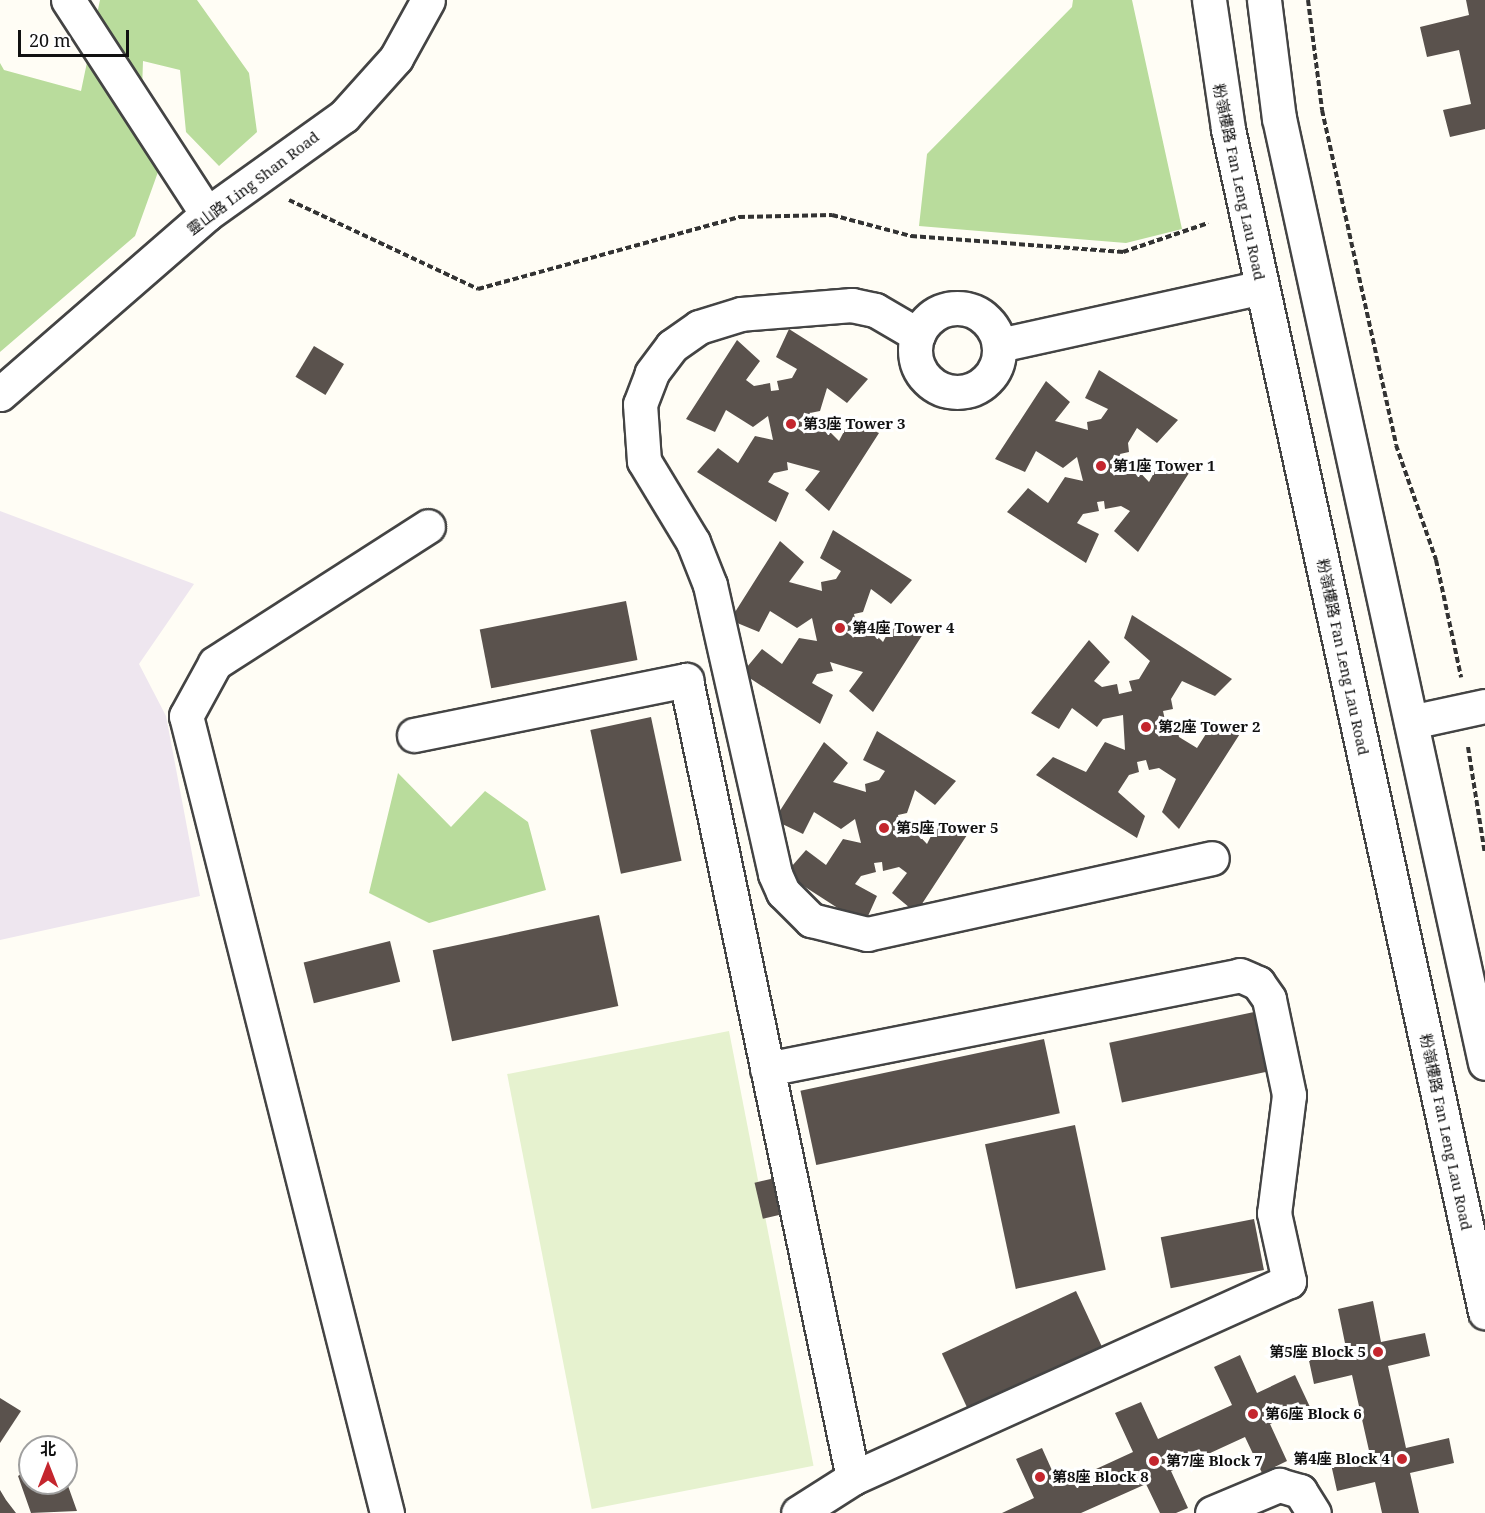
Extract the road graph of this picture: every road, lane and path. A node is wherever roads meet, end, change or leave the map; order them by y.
1 (68, 0) edge
2 (428, 0) edge
3 (1209, 0) edge
4 (1264, 0) edge
5 (1308, 0) edge
6 (250, 182) junction
7 (207, 214) junction
8 (1208, 223) dead end
9 (1262, 287) junction
10 (918, 335) junction
11 (999, 345) junction
12 (0, 394) edge
13 (428, 526) dead end
14 (1476, 709) edge
15 (1411, 722) junction
16 (414, 735) dead end
17 (1485, 854) edge
18 (1212, 858) dead end
19 (1485, 1063) edge
20 (767, 1069) junction
21 (1473, 1195) edge
22 (1478, 1244) edge
23 (1485, 1312) edge
24 (853, 1478) junction
25 (387, 1513) edge
26 (798, 1513) edge
27 (1212, 1513) edge
28 (1314, 1513) edge

1 - 7 street
2 - 6 street, 靈山路 Ling Shan Road
3 - 9 street, 粉嶺樓路 Fan Leng Lau Road
4 - 15 street
5 - 14 path
6 - 7 street, 靈山路 Ling Shan Road
6 - 8 path
7 - 12 street, 靈山路 Ling Shan Road
9 - 11 street
9 - 21 street, 粉嶺樓路 Fan Leng Lau Road
10 - 11 street
10 - 11 street
10 - 18 street
13 - 25 street
14 - 15 street
14 - 17 path
15 - 19 street
16 - 20 street
20 - 24 street
20 - 24 street
21 - 22 street, 粉嶺樓路 Fan Leng Lau Road
22 - 23 street, 粉嶺樓路 Fan Leng Lau Road
24 - 26 street
27 - 28 street

